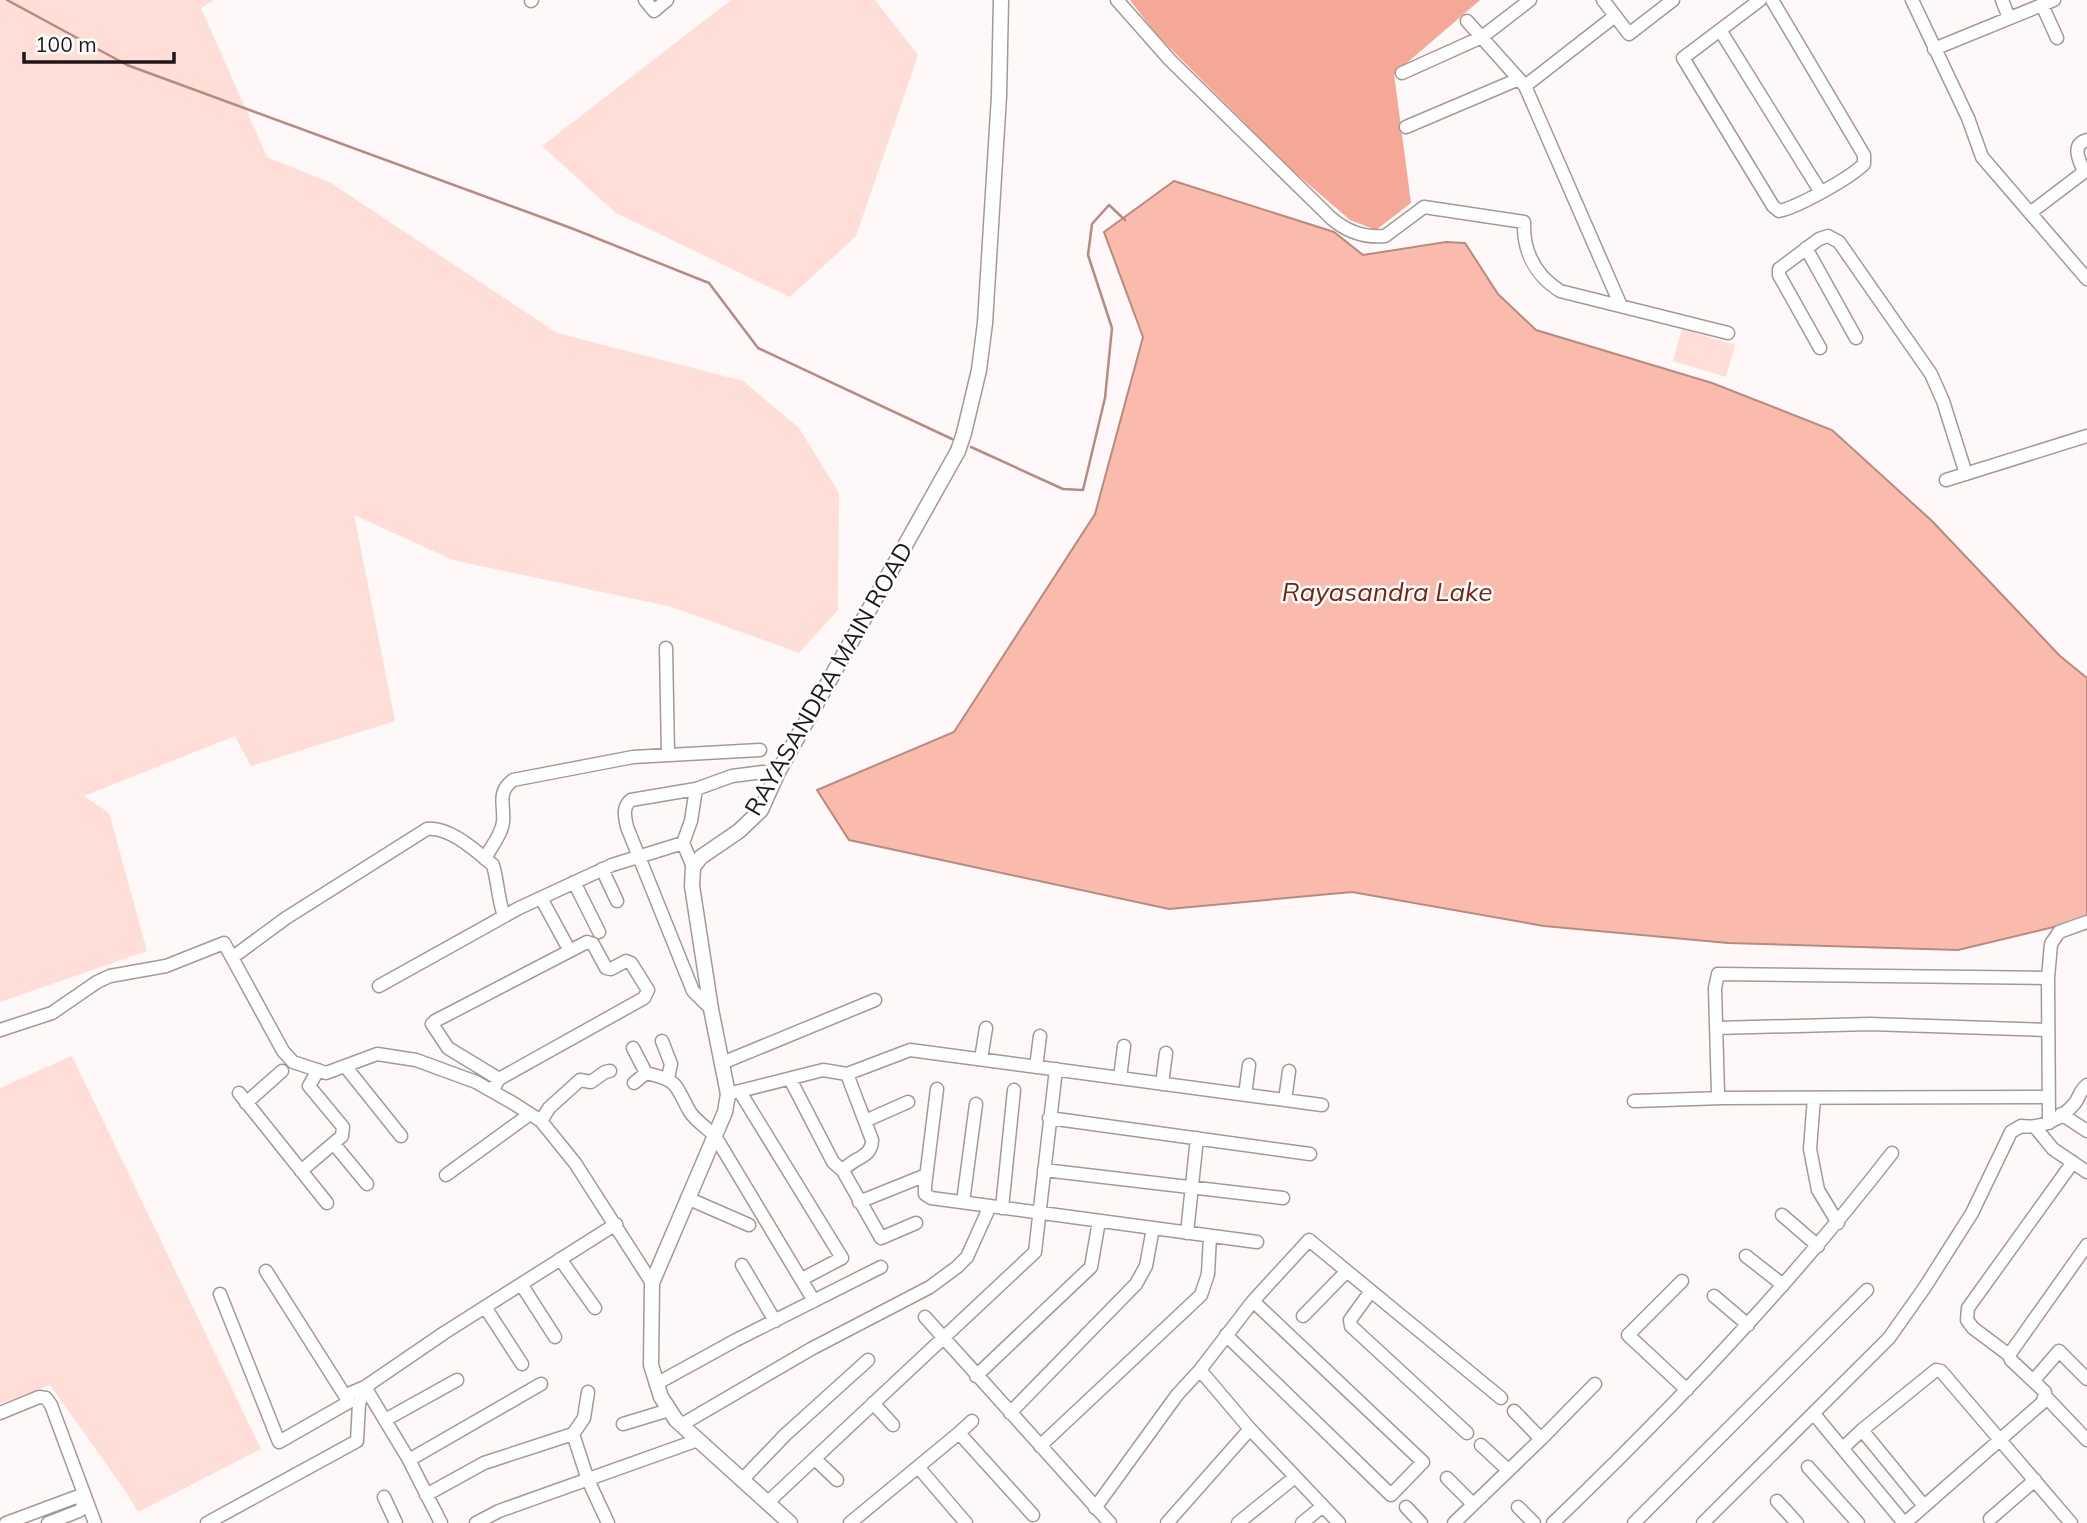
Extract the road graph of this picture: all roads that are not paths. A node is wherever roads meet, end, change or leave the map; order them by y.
1 (645, 0) edge
2 (667, 0) edge
3 (1001, 0) edge
4 (1117, 0) edge
5 (1530, 0) edge
6 (1603, 0) edge
7 (1673, 0) edge
8 (1760, 0) edge
9 (1772, 0) edge
10 (1912, 0) edge
11 (2002, 0) edge
12 (2049, 2) edge
13 (1615, 16) junction
14 (2009, 18) junction
15 (1467, 21) dead end
16 (1720, 30) junction
17 (1482, 37) junction
18 (2057, 38) dead end
19 (1934, 49) junction
20 (1402, 74) dead end
21 (1522, 82) junction
22 (1406, 127) dead end
23 (2087, 140) edge
24 (2085, 176) edge
25 (1821, 191) junction
26 (2030, 214) junction
27 (1806, 248) junction
28 (2087, 279) edge
29 (1621, 306) junction
30 (1728, 333) dead end
31 (1856, 338) dead end
32 (1820, 348) dead end
33 (2087, 436) edge
34 (1966, 474) junction
35 (1946, 480) dead end
36 (666, 648) dead end
37 (760, 750) dead end
38 (668, 755) junction
39 (764, 772) dead end
40 (696, 789) junction
41 (683, 843) junction
42 (640, 857) junction
43 (485, 859) junction
44 (693, 867) junction
45 (603, 869) junction
46 (574, 882) junction
47 (541, 898) junction
48 (617, 901) dead end
49 (504, 916) junction
50 (2087, 922) edge
51 (599, 932) dead end
52 (566, 944) dead end
53 (233, 957) junction
54 (2048, 978) junction
55 (379, 986) dead end
56 (875, 1000) dead end
57 (711, 1009) junction
58 (1716, 1027) junction
59 (986, 1028) dead end
60 (0, 1030) edge
61 (2048, 1030) junction
62 (1040, 1036) dead end
63 (662, 1041) dead end
64 (1124, 1046) dead end
65 (448, 1048) junction
66 (633, 1048) dead end
67 (1166, 1052) dead end
68 (981, 1059) junction
69 (722, 1063) junction
70 (1249, 1065) dead end
71 (345, 1066) junction
72 (1036, 1066) junction
73 (439, 1069) junction
74 (1056, 1069) junction
75 (318, 1070) junction
76 (282, 1071) dead end
77 (610, 1071) dead end
78 (1289, 1071) dead end
79 (646, 1073) junction
80 (847, 1074) junction
81 (668, 1078) junction
82 (1120, 1078) junction
83 (499, 1079) junction
84 (790, 1079) junction
85 (634, 1083) dead end
86 (1162, 1084) junction
87 (2087, 1085) edge
88 (937, 1089) dead end
89 (1014, 1090) dead end
90 (492, 1091) junction
91 (734, 1093) junction
92 (1245, 1095) junction
93 (2049, 1097) junction
94 (1722, 1098) junction
95 (1814, 1098) junction
96 (1285, 1100) junction
97 (908, 1101) dead end
98 (1634, 1101) dead end
99 (976, 1104) dead end
100 (1322, 1105) dead end
101 (2061, 1114) junction
102 (535, 1117) junction
103 (1049, 1118) junction
104 (865, 1121) junction
105 (2049, 1123) junction
106 (2035, 1127) junction
107 (2087, 1131) edge
108 (401, 1136) dead end
109 (715, 1136) junction
110 (1197, 1138) junction
111 (334, 1144) junction
112 (1892, 1153) dead end
113 (1310, 1154) dead end
114 (2073, 1162) junction
115 (1044, 1170) junction
116 (300, 1171) junction
117 (843, 1171) junction
118 (2087, 1172) edge
119 (446, 1175) dead end
120 (926, 1175) junction
121 (367, 1184) dead end
122 (1192, 1187) junction
123 (688, 1198) junction
124 (1283, 1198) dead end
125 (859, 1202) junction
126 (963, 1202) junction
127 (327, 1203) dead end
128 (996, 1207) junction
129 (1039, 1213) junction
130 (1782, 1215) dead end
131 (1099, 1221) junction
132 (915, 1223) dead end
133 (1838, 1223) junction
134 (616, 1224) junction
135 (749, 1225) dead end
136 (1153, 1228) junction
137 (1187, 1233) junction
138 (1210, 1236) junction
139 (1257, 1242) dead end
140 (2087, 1245) edge
141 (1818, 1246) junction
142 (1746, 1256) dead end
143 (561, 1259) junction
144 (742, 1265) dead end
145 (881, 1267) dead end
146 (266, 1271) dead end
147 (1347, 1271) junction
148 (802, 1279) junction
149 (1682, 1282) dead end
150 (652, 1283) junction
151 (521, 1284) junction
152 (1783, 1285) junction
153 (1867, 1290) dead end
154 (1371, 1291) junction
155 (220, 1294) dead end
156 (1714, 1296) dead end
157 (814, 1301) junction
158 (1253, 1301) junction
159 (485, 1307) junction
160 (595, 1308) dead end
161 (1303, 1316) dead end
162 (925, 1317) dead end
163 (775, 1321) junction
164 (1748, 1325) junction
165 (1226, 1335) junction
166 (555, 1337) dead end
167 (943, 1340) junction
168 (2009, 1355) junction
169 (867, 1360) dead end
170 (522, 1364) dead end
171 (1200, 1370) junction
172 (976, 1376) junction
173 (2087, 1379) edge
174 (457, 1380) dead end
175 (2034, 1380) junction
176 (541, 1384) dead end
177 (656, 1384) junction
178 (1595, 1384) dead end
179 (365, 1387) junction
180 (1687, 1390) junction
181 (588, 1392) dead end
182 (346, 1395) junction
183 (2045, 1396) junction
184 (1501, 1398) dead end
185 (873, 1403) junction
186 (669, 1410) junction
187 (1514, 1411) dead end
188 (0, 1413) edge
189 (1010, 1413) junction
190 (1814, 1414) junction
191 (385, 1420) junction
192 (972, 1421) dead end
193 (622, 1424) dead end
194 (681, 1425) junction
195 (893, 1425) dead end
196 (1250, 1429) junction
197 (1862, 1430) junction
198 (959, 1433) junction
199 (1467, 1433) dead end
200 (573, 1434) junction
201 (1541, 1438) junction
202 (698, 1440) junction
203 (2000, 1440) junction
204 (2087, 1440) edge
205 (1481, 1445) dead end
206 (1040, 1446) junction
207 (1843, 1448) junction
208 (815, 1459) junction
209 (409, 1460) junction
210 (1808, 1467) dead end
211 (919, 1468) junction
212 (1508, 1470) junction
213 (1294, 1477) junction
214 (1447, 1478) dead end
215 (588, 1480) junction
216 (742, 1480) junction
217 (837, 1480) dead end
218 (2035, 1480) junction
219 (426, 1495) junction
220 (384, 1497) dead end
221 (1777, 1501) dead end
222 (87, 1503) junction
223 (767, 1503) junction
224 (1473, 1504) junction
225 (1322, 1506) junction
226 (1924, 1506) junction
227 (1406, 1507) dead end
228 (1518, 1507) dead end
229 (1095, 1508) junction
230 (1033, 1515) dead end
231 (1990, 1518) dead end
232 (393, 1522) edge
233 (6, 1523) edge
234 (48, 1523) edge
235 (95, 1523) edge
236 (207, 1523) edge
237 (441, 1523) edge
238 (475, 1523) edge
239 (607, 1523) edge
240 (790, 1523) edge
241 (850, 1523) edge
242 (966, 1523) edge
243 (1110, 1523) edge
244 (1167, 1523) edge
245 (1238, 1523) edge
246 (1302, 1523) edge
247 (1339, 1523) edge
248 (1421, 1523) edge
249 (1454, 1523) edge
250 (1534, 1523) edge
251 (1553, 1523) edge
252 (1634, 1523) edge
253 (1703, 1523) edge
254 (1797, 1523) edge
255 (1857, 1523) edge
256 (1905, 1523) edge
257 (2071, 1523) edge

1 - 2 street
3 - 44 street, RAYASANDRA MAIN ROAD
4 - 29 street
5 - 17 street
6 - 13 street
7 - 13 street
8 - 16 street
9 - 25 street
10 - 19 street
11 - 14 street
12 - 14 street
12 - 18 street
13 - 21 street
14 - 19 street
15 - 17 street
16 - 25 street
16 - 25 street
17 - 20 street
17 - 21 street
19 - 26 street
21 - 22 street
21 - 29 street
23 - 24 street
24 - 26 street
26 - 28 street
27 - 31 street
27 - 32 street
27 - 34 street
29 - 30 street
33 - 34 street
34 - 35 street
36 - 38 street
37 - 38 street
38 - 43 street
39 - 40 street
40 - 41 street
40 - 42 street
41 - 42 street
41 - 44 street
42 - 45 street
42 - 57 street
43 - 49 street
43 - 53 street
44 - 57 street
45 - 46 street
45 - 48 street
46 - 47 street
46 - 51 street
47 - 49 street
47 - 52 street
49 - 55 street
50 - 54 street
53 - 60 street
53 - 75 street
54 - 58 street
54 - 61 street
56 - 69 street
57 - 69 street
58 - 61 street
58 - 94 street
59 - 68 street
61 - 93 street
62 - 72 street
63 - 81 street
64 - 82 street
65 - 73 street
65 - 83 street
65 - 83 street
66 - 79 street
67 - 86 street
68 - 72 street
68 - 80 street
69 - 91 street
70 - 92 street
71 - 73 street
71 - 75 street
71 - 108 street
72 - 74 street
73 - 90 street
74 - 82 street
74 - 103 street
75 - 111 street
76 - 116 street
77 - 102 street
78 - 96 street
79 - 81 street
79 - 85 street
80 - 84 street
80 - 104 street
81 - 109 street
82 - 86 street
83 - 90 street
84 - 91 street
84 - 117 street
86 - 92 street
87 - 101 street
88 - 120 street
89 - 128 street
90 - 102 street
91 - 109 street
91 - 148 street
92 - 96 street
93 - 95 street
93 - 105 street
94 - 95 street
94 - 98 street
95 - 133 street
96 - 100 street
97 - 104 street
99 - 126 street
101 - 105 street
101 - 107 street
102 - 119 street
102 - 134 street
103 - 110 street
103 - 115 street
104 - 117 street
105 - 106 street
106 - 114 street
106 - 190 street
109 - 123 street
109 - 148 street
110 - 113 street
110 - 122 street
111 - 116 street
111 - 121 street
112 - 133 street
114 - 118 street
114 - 168 street
115 - 122 street
115 - 129 street
116 - 127 street
117 - 125 street
120 - 125 street
120 - 126 street
122 - 124 street
122 - 137 street
123 - 135 street
123 - 150 street
125 - 132 street
126 - 128 street
128 - 129 street
128 - 194 street
129 - 131 street
129 - 167 street
130 - 141 street
131 - 136 street
131 - 172 street
133 - 141 street
134 - 143 street
134 - 150 street
136 - 137 street
136 - 189 street
137 - 138 street
138 - 139 street
138 - 206 street
140 - 168 street
141 - 152 street
142 - 152 street
143 - 151 street
143 - 160 street
144 - 163 street
145 - 157 street
146 - 182 street
147 - 154 street
147 - 158 street
147 - 161 street
148 - 157 street
149 - 180 street
150 - 177 street
151 - 159 street
151 - 166 street
152 - 164 street
153 - 252 street
154 - 184 street
154 - 199 street
155 - 182 street
156 - 164 street
157 - 163 street
158 - 165 street
158 - 165 street
159 - 170 street
159 - 179 street
162 - 167 street
163 - 177 street
164 - 180 street
165 - 171 street
167 - 172 street
167 - 185 street
168 - 175 street
169 - 216 street
171 - 196 street
171 - 229 street
172 - 189 street
173 - 175 street
174 - 191 street
175 - 183 street
176 - 209 street
177 - 186 street
178 - 201 street
179 - 182 street
179 - 191 street
179 - 236 street
180 - 251 street
181 - 200 street
183 - 203 street
183 - 204 street
185 - 195 street
185 - 208 street
186 - 193 street
186 - 194 street
187 - 201 street
188 - 222 street
189 - 206 street
190 - 207 street
190 - 253 street
191 - 209 street
192 - 198 street
194 - 202 street
196 - 213 street
196 - 244 street
197 - 203 street
197 - 207 street
197 - 226 street
198 - 211 street
198 - 230 street
200 - 215 street
200 - 219 street
201 - 212 street
202 - 215 street
202 - 216 street
203 - 218 street
203 - 226 street
205 - 212 street
206 - 229 street
207 - 256 street
208 - 217 street
208 - 223 street
209 - 219 street
210 - 255 street
211 - 241 street
211 - 242 street
212 - 224 street
213 - 225 street
213 - 245 street
214 - 224 street
215 - 238 street
215 - 239 street
216 - 223 street
218 - 231 street
218 - 257 street
219 - 237 street
220 - 232 street
221 - 254 street
222 - 233 street
222 - 234 street
222 - 235 street
223 - 240 street
224 - 249 street
225 - 246 street
225 - 247 street
226 - 256 street
227 - 248 street
228 - 250 street
229 - 243 street

